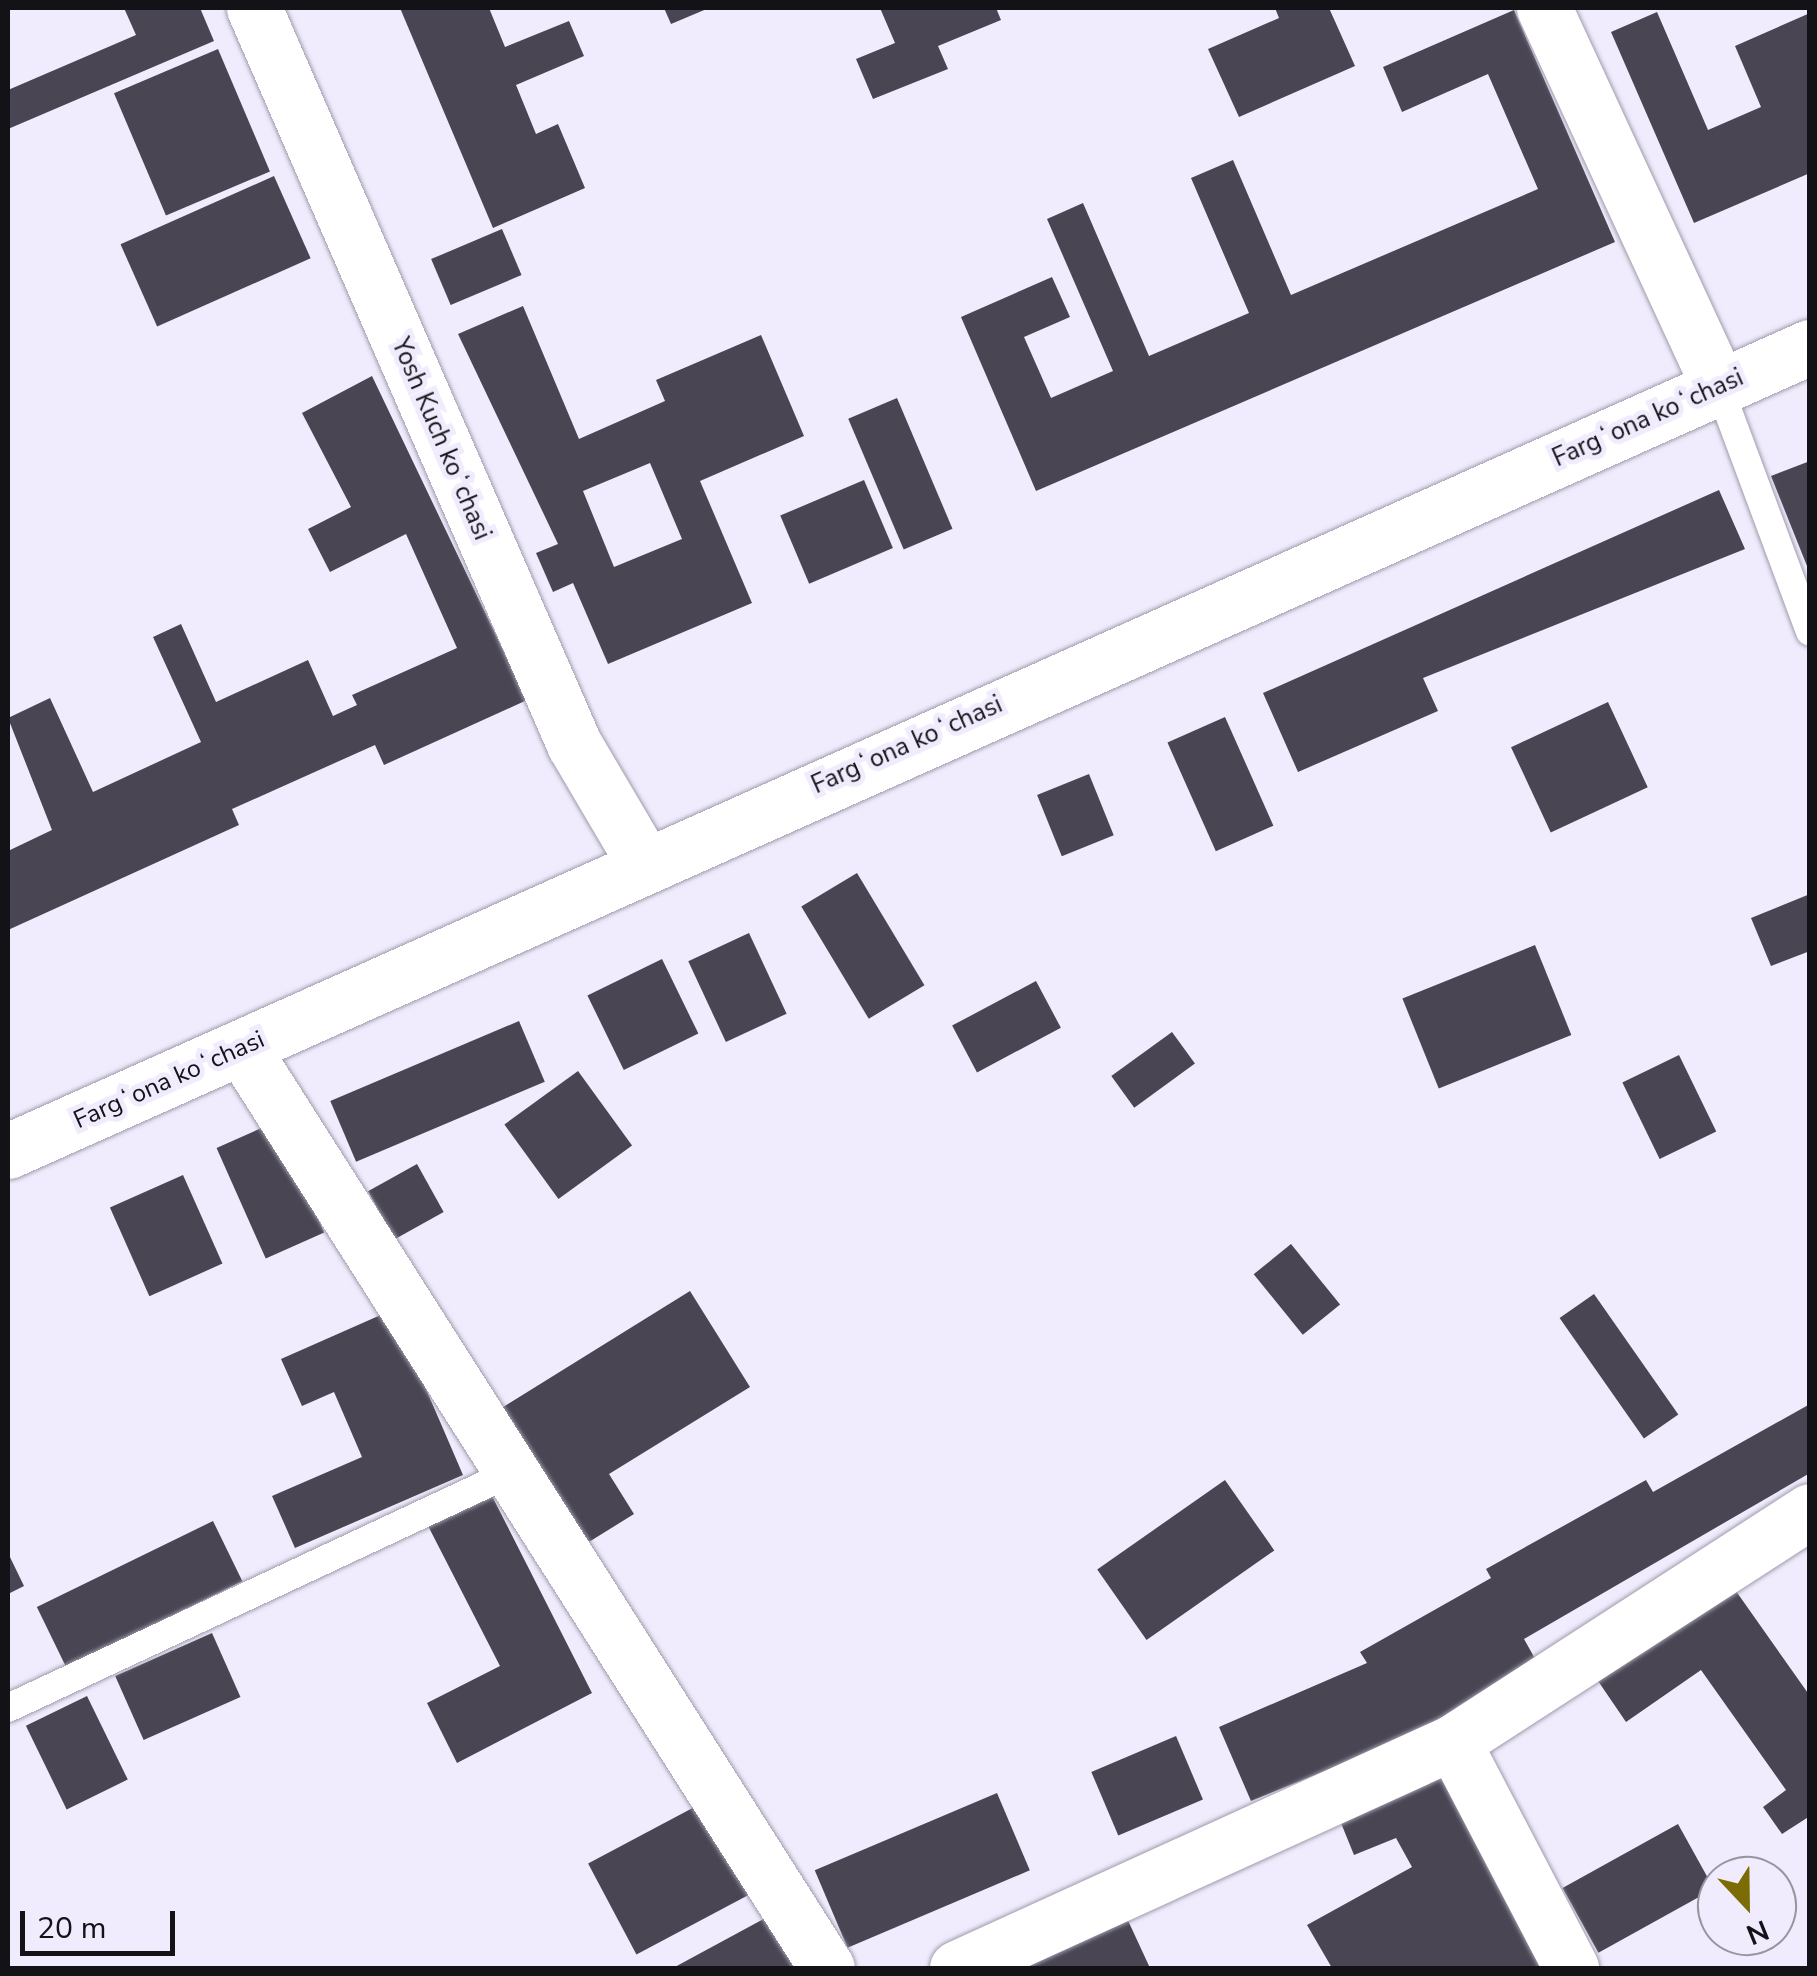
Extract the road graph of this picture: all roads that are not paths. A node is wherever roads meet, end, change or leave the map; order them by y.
1 (254, 8) edge
2 (1544, 8) edge
3 (1810, 347) edge
4 (1719, 387) junction
5 (1810, 632) edge
6 (644, 863) junction
7 (242, 1048) junction
8 (8, 1151) edge
9 (506, 1475) junction
10 (1810, 1511) edge
11 (8, 1708) edge
12 (1453, 1742) junction
13 (827, 1968) edge
14 (958, 1968) edge
15 (1572, 1968) edge

1 - 6 street, Yosh Kuch koʻchasi
2 - 4 street
3 - 4 street, Fargʻona koʻchasi
4 - 5 lane
4 - 6 street, Fargʻona koʻchasi
6 - 7 street, Fargʻona koʻchasi
7 - 8 street, Fargʻona koʻchasi
7 - 9 street
9 - 11 lane
9 - 13 street
10 - 12 street
12 - 14 street
12 - 15 street

